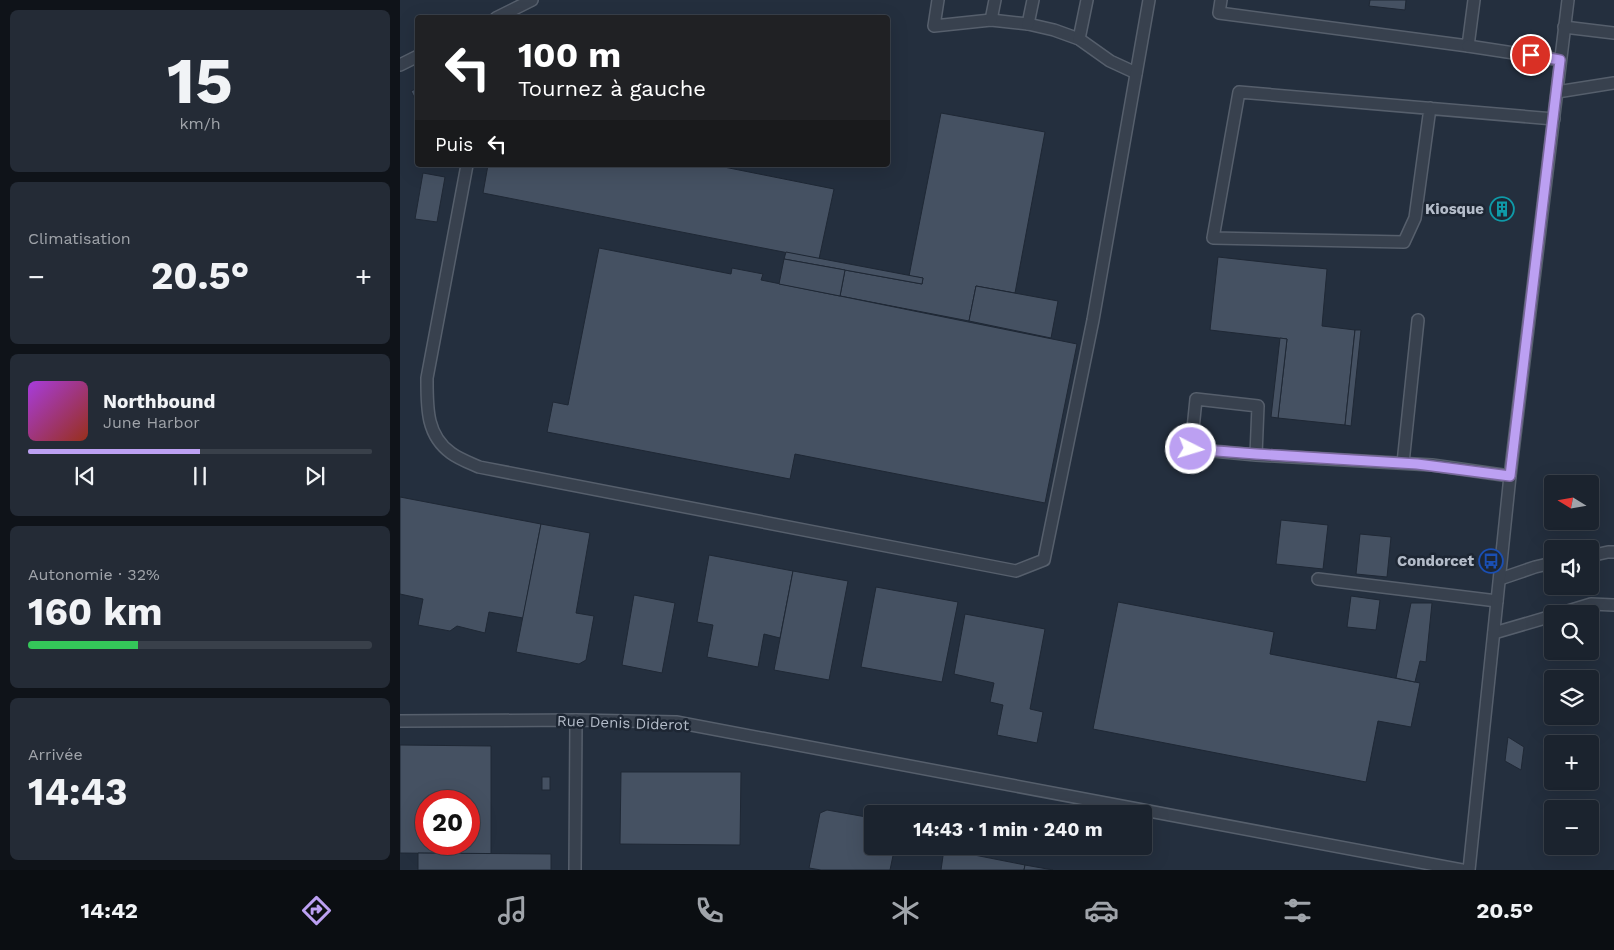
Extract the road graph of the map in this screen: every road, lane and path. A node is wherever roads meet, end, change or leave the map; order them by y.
1 (532, 0) edge
2 (938, 0) edge
3 (995, 0) edge
4 (1033, 0) edge
5 (1087, 0) edge
6 (1149, 0) edge
7 (1221, 0) edge
8 (1474, 0) edge
9 (1568, 0) edge
10 (502, 15) edge
11 (991, 20) junction
12 (1028, 24) junction
13 (1564, 27) junction
14 (1614, 33) edge
15 (1079, 39) junction
16 (1468, 46) junction
17 (415, 58) edge
18 (1560, 60) junction
19 (400, 65) edge
20 (1136, 73) junction
21 (1614, 83) edge
22 (1557, 92) junction
23 (1430, 108) junction
24 (1554, 119) junction
25 (467, 167) edge
26 (1418, 320) dead end
27 (1256, 454) junction
28 (1403, 463) junction
29 (1510, 476) junction
30 (1614, 552) edge
31 (1599, 554) edge
32 (1544, 565) edge
33 (1318, 579) dead end
34 (1500, 579) junction
35 (1497, 600) junction
36 (1588, 605) edge
37 (1614, 605) edge
38 (1544, 618) edge
39 (1494, 633) junction
40 (576, 720) junction
41 (400, 721) edge
42 (575, 870) edge
43 (1462, 870) edge
44 (1469, 870) edge

1 - 10 lane
2 - 11 lane
3 - 11 lane
4 - 12 lane
5 - 15 lane
6 - 20 lane
7 - 16 lane
8 - 16 lane
9 - 13 lane
11 - 12 lane
12 - 15 lane
13 - 14 lane
13 - 18 lane
15 - 20 lane
16 - 18 lane
17 - 19 lane
18 - 22 lane
20 - 25 lane
21 - 22 lane
22 - 24 lane
23 - 23 lane
23 - 24 lane
24 - 29 lane
26 - 28 lane
27 - 27 lane
27 - 28 lane
28 - 29 lane
29 - 34 lane
30 - 31 lane
32 - 34 lane
33 - 35 lane
34 - 35 lane
35 - 39 lane
36 - 37 lane
38 - 39 lane
39 - 44 lane
40 - 41 lane, Rue Denis Diderot
40 - 42 lane
40 - 43 lane, Rue Denis Diderot

